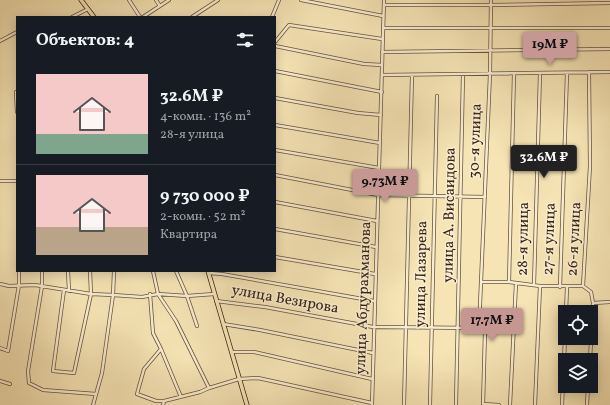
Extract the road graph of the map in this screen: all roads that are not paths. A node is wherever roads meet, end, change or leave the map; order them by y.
1 (81, 0) edge
2 (129, 0) edge
3 (156, 0) edge
4 (169, 0) edge
5 (218, 0) edge
6 (279, 0) edge
7 (301, 0) edge
8 (384, 0) edge
9 (492, 0) edge
10 (610, 3) edge
11 (384, 5) junction
12 (491, 5) junction
13 (160, 6) junction
14 (88, 9) junction
15 (74, 16) edge
16 (93, 16) edge
17 (141, 16) edge
18 (144, 16) edge
19 (194, 16) edge
20 (272, 16) edge
21 (383, 16) junction
22 (382, 28) junction
23 (490, 28) junction
24 (610, 28) edge
25 (16, 33) edge
26 (382, 39) junction
27 (0, 41) edge
28 (276, 41) edge
29 (276, 46) edge
30 (610, 49) edge
31 (490, 50) junction
32 (382, 52) junction
33 (382, 65) junction
34 (276, 71) edge
35 (589, 72) junction
36 (610, 72) edge
37 (540, 73) junction
38 (567, 73) junction
39 (463, 74) junction
40 (490, 74) junction
41 (514, 74) junction
42 (382, 75) junction
43 (412, 75) junction
44 (382, 92) junction
45 (437, 96) dead end
46 (276, 98) edge
47 (381, 115) junction
48 (276, 125) edge
49 (380, 143) junction
50 (276, 150) edge
51 (379, 168) junction
52 (276, 175) edge
53 (0, 181) edge
54 (16, 181) edge
55 (378, 195) junction
56 (409, 195) junction
57 (435, 196) junction
58 (461, 196) junction
59 (485, 197) junction
60 (276, 202) edge
61 (377, 221) junction
62 (276, 229) edge
63 (376, 247) junction
64 (276, 257) edge
65 (19, 272) edge
66 (42, 272) edge
67 (68, 272) edge
68 (90, 272) edge
69 (114, 272) edge
70 (153, 272) edge
71 (176, 272) edge
72 (208, 272) edge
73 (375, 274) junction
74 (481, 282) junction
75 (509, 282) junction
76 (516, 283) junction
77 (0, 284) edge
78 (19, 285) junction
79 (534, 285) junction
80 (42, 286) junction
81 (540, 286) junction
82 (583, 286) junction
83 (560, 287) junction
84 (567, 287) junction
85 (64, 290) junction
86 (69, 291) junction
87 (91, 294) junction
88 (150, 294) junction
89 (158, 294) junction
90 (214, 294) junction
91 (113, 296) junction
92 (186, 296) junction
93 (216, 301) junction
94 (374, 301) junction
95 (610, 302) edge
96 (593, 304) junction
97 (566, 305) edge
98 (223, 324) junction
99 (196, 326) dead end
100 (373, 327) junction
101 (406, 328) junction
102 (431, 328) junction
103 (458, 328) junction
104 (479, 328) junction
105 (565, 345) edge
106 (0, 348) edge
107 (162, 349) junction
108 (231, 352) junction
109 (373, 353) junction
110 (590, 353) edge
111 (239, 379) junction
112 (372, 379) junction
113 (0, 381) edge
114 (10, 384) dead end
115 (209, 388) junction
116 (588, 393) edge
117 (96, 394) junction
118 (181, 397) junction
119 (164, 401) junction
120 (372, 404) edge
121 (94, 405) edge
122 (163, 405) edge
123 (247, 405) edge
124 (404, 405) edge
125 (430, 405) edge
126 (456, 405) edge
127 (483, 405) edge
128 (499, 405) edge
129 (510, 405) edge
130 (535, 405) edge
131 (562, 405) edge
132 (587, 405) edge

1 - 14 main road
2 - 17 street
3 - 13 street
4 - 13 street
5 - 19 street
6 - 20 street
7 - 21 street
8 - 11 street, улица Абдурахманова
9 - 12 street, 30-я улица
10 - 12 street
11 - 12 street
11 - 21 street, улица Абдурахманова
12 - 23 street, 30-я улица
13 - 18 street
14 - 15 street
14 - 16 main road
21 - 22 street, улица Абдурахманова
22 - 23 street
22 - 26 street, улица Абдурахманова
23 - 24 street
23 - 31 street, 30-я улица
25 - 27 street
26 - 28 street
26 - 32 street, улица Абдурахманова
29 - 33 street
30 - 31 street
31 - 32 street
31 - 40 street, 30-я улица
32 - 33 street, улица Абдурахманова
33 - 42 street, улица Абдурахманова
34 - 44 street
35 - 36 street
35 - 38 street
35 - 82 street, 26-я улица
37 - 38 street
37 - 41 street
37 - 79 street, 28-я улица
38 - 83 street, 27-я улица
39 - 40 street
39 - 43 street
39 - 58 street, улица А. Висаидова
40 - 41 street
40 - 59 street, 30-я улица
41 - 75 street
42 - 43 street
42 - 44 street, улица Абдурахманова
43 - 56 street
44 - 47 street, улица Абдурахманова
45 - 57 street, улица Лазарева
46 - 47 street
47 - 49 street, улица Абдурахманова
48 - 49 street
49 - 51 street, улица Абдурахманова
50 - 51 street
51 - 55 street, улица Абдурахманова
52 - 55 street
53 - 54 street
55 - 56 street
55 - 61 street, улица Абдурахманова
56 - 57 street
56 - 101 street
57 - 58 street
57 - 102 street, улица Лазарева
58 - 59 street
58 - 103 street, улица А. Висаидова
59 - 74 street, 30-я улица
60 - 61 street
61 - 63 street, улица Абдурахманова
62 - 63 street
63 - 73 street, улица Абдурахманова
64 - 73 street
65 - 78 street
66 - 80 street
67 - 86 street
68 - 87 street
69 - 91 street
70 - 89 street
71 - 92 street
72 - 90 main road
72 - 94 street
73 - 94 street, улица Абдурахманова
74 - 75 street
74 - 104 street, 30-я улица
75 - 76 street
76 - 79 street
76 - 129 street
77 - 78 street
78 - 80 street
78 - 106 street
79 - 81 street
80 - 85 street
80 - 117 street
81 - 83 street
81 - 130 street
82 - 84 street
82 - 96 street
83 - 84 street
84 - 97 street
85 - 86 street
85 - 87 street
86 - 87 street
87 - 91 street
88 - 89 street
88 - 91 street
88 - 107 street
89 - 92 street
89 - 115 street
90 - 92 street
90 - 93 main road
91 - 117 street
92 - 99 street
93 - 98 main road
93 - 100 street, улица Везирова
94 - 100 street, улица Абдурахманова
95 - 96 street
96 - 110 street
98 - 108 main road
98 - 109 street
100 - 101 street, улица Везирова
100 - 109 street, улица Абдурахманова
101 - 102 street, улица Везирова
101 - 124 street
102 - 103 street, улица Везирова
102 - 125 street, улица Лазарева
103 - 104 street, улица Везирова
103 - 126 street, улица А. Висаидова
104 - 127 street
105 - 131 street
107 - 118 street
107 - 119 street
108 - 111 main road
108 - 112 street
109 - 112 street, улица Абдурахманова
111 - 115 street
111 - 120 street
111 - 123 main road
112 - 120 street, улица Абдурахманова
113 - 114 street
115 - 118 street
116 - 132 street
117 - 121 street
118 - 119 street
119 - 122 street
127 - 128 street

